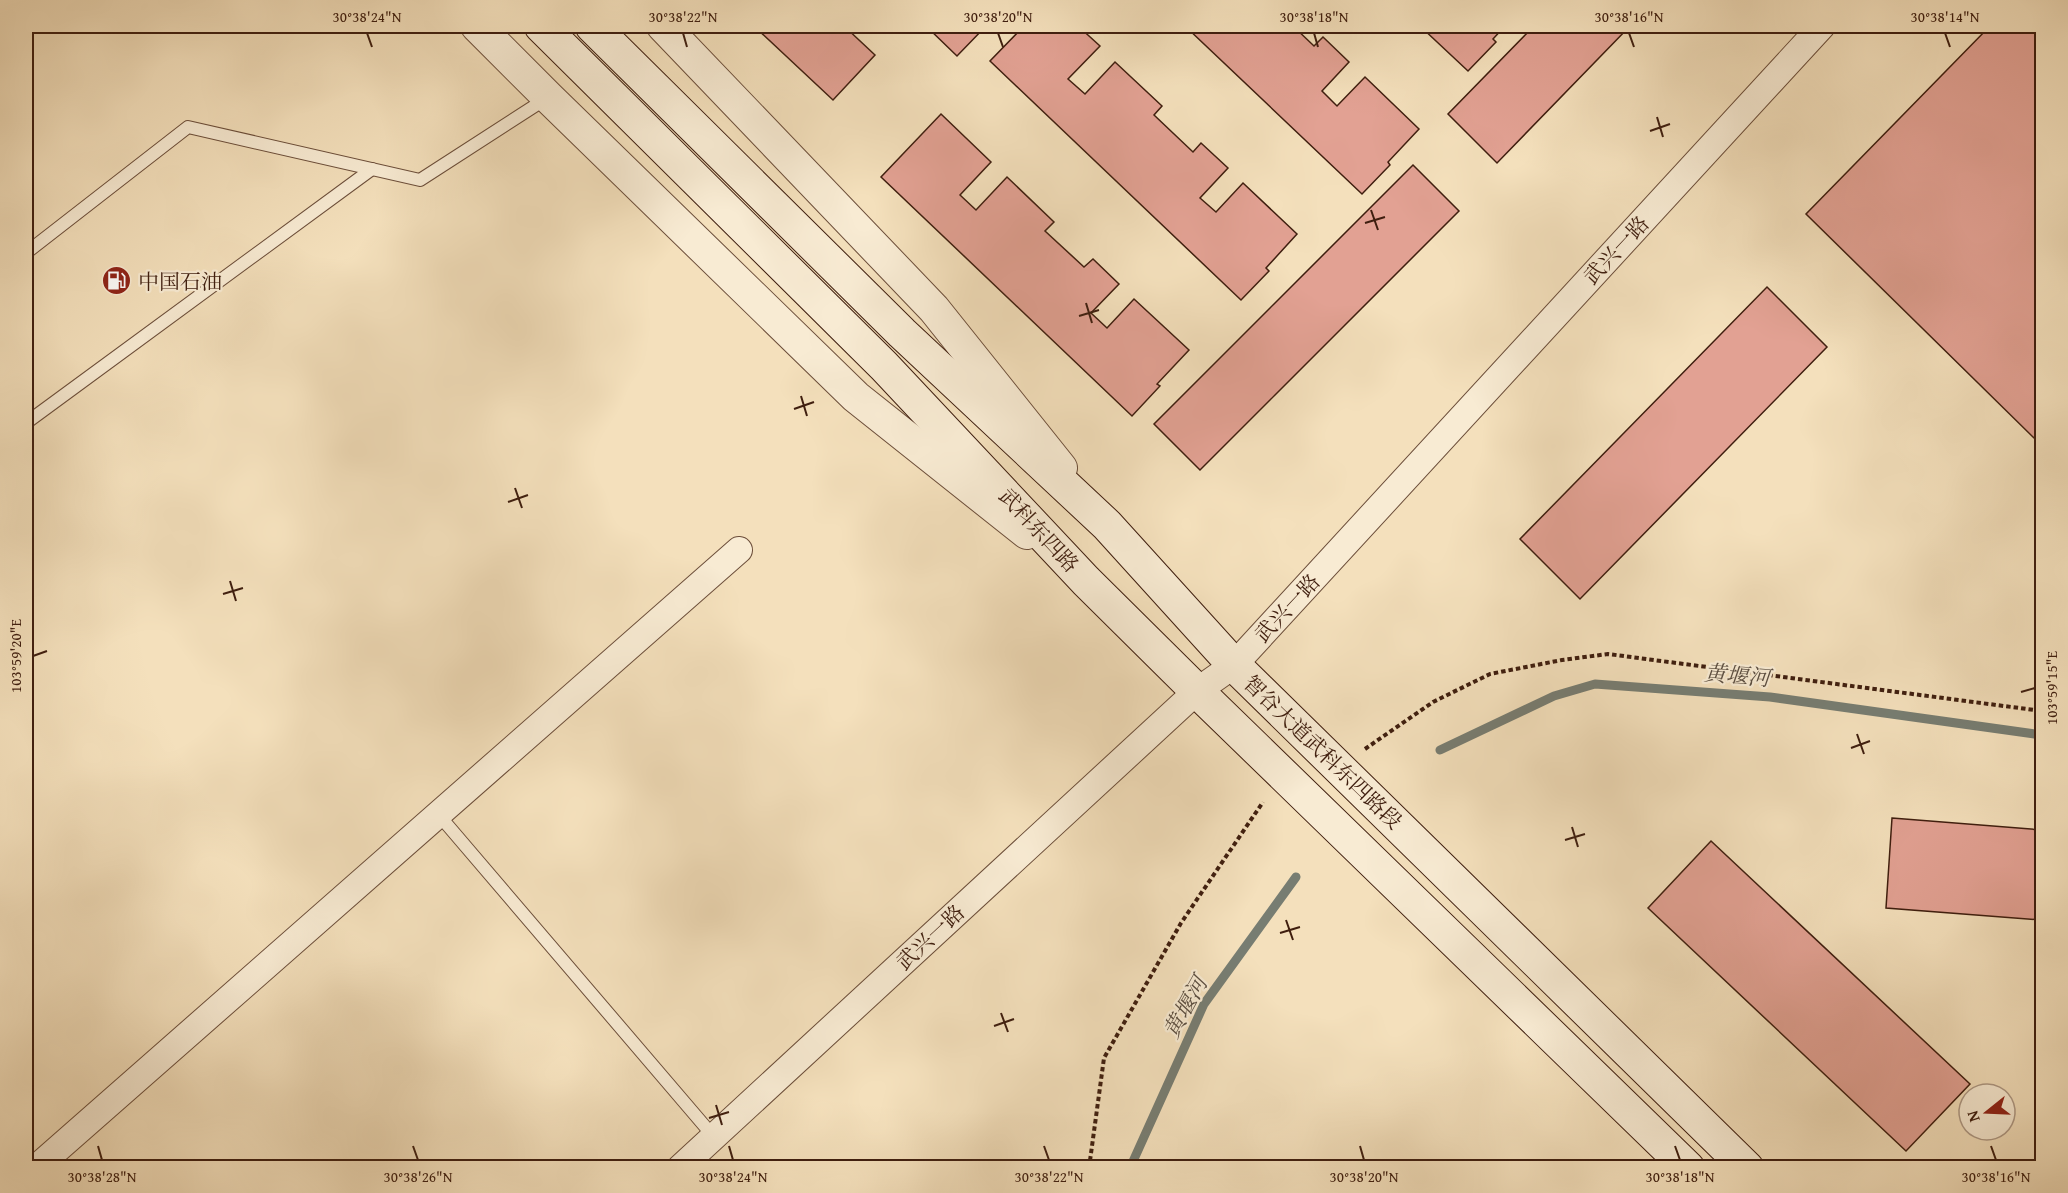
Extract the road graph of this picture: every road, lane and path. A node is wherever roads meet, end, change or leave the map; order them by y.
1 (477, 26) edge
2 (541, 26) edge
3 (592, 26) edge
4 (663, 26) edge
5 (1822, 26) edge
6 (548, 97) junction
7 (372, 169) junction
8 (26, 253) edge
9 (26, 423) edge
10 (1107, 525) junction
11 (739, 550) dead end
12 (1086, 581) junction
13 (1234, 665) junction
14 (1197, 691) junction
15 (2043, 711) edge
16 (1339, 768) junction
17 (1282, 774) junction
18 (438, 814) junction
19 (714, 1137) junction
20 (36, 1167) edge
21 (680, 1167) edge
22 (1089, 1167) edge
23 (1688, 1167) edge
24 (1747, 1167) edge

1 - 6 street
2 - 12 main road, 武科东四路
3 - 10 main road, 智谷大道武科东四路段
4 - 10 street
5 - 13 street, 武兴一路
6 - 7 lane
6 - 12 street
7 - 8 lane
7 - 9 lane
10 - 13 main road, 智谷大道武科东四路段
11 - 18 street
12 - 14 main road, 武科东四路
13 - 14 street, 武兴一路
13 - 16 main road, 智谷大道武科东四路段
14 - 17 main road, 智谷大道武科东四路段
14 - 19 street, 武兴一路
15 - 16 path
16 - 24 main road, 智谷大道武科东四路段
17 - 22 path
17 - 23 main road, 智谷大道武科东四路段
18 - 19 lane
18 - 20 street
19 - 21 street, 武兴一路

